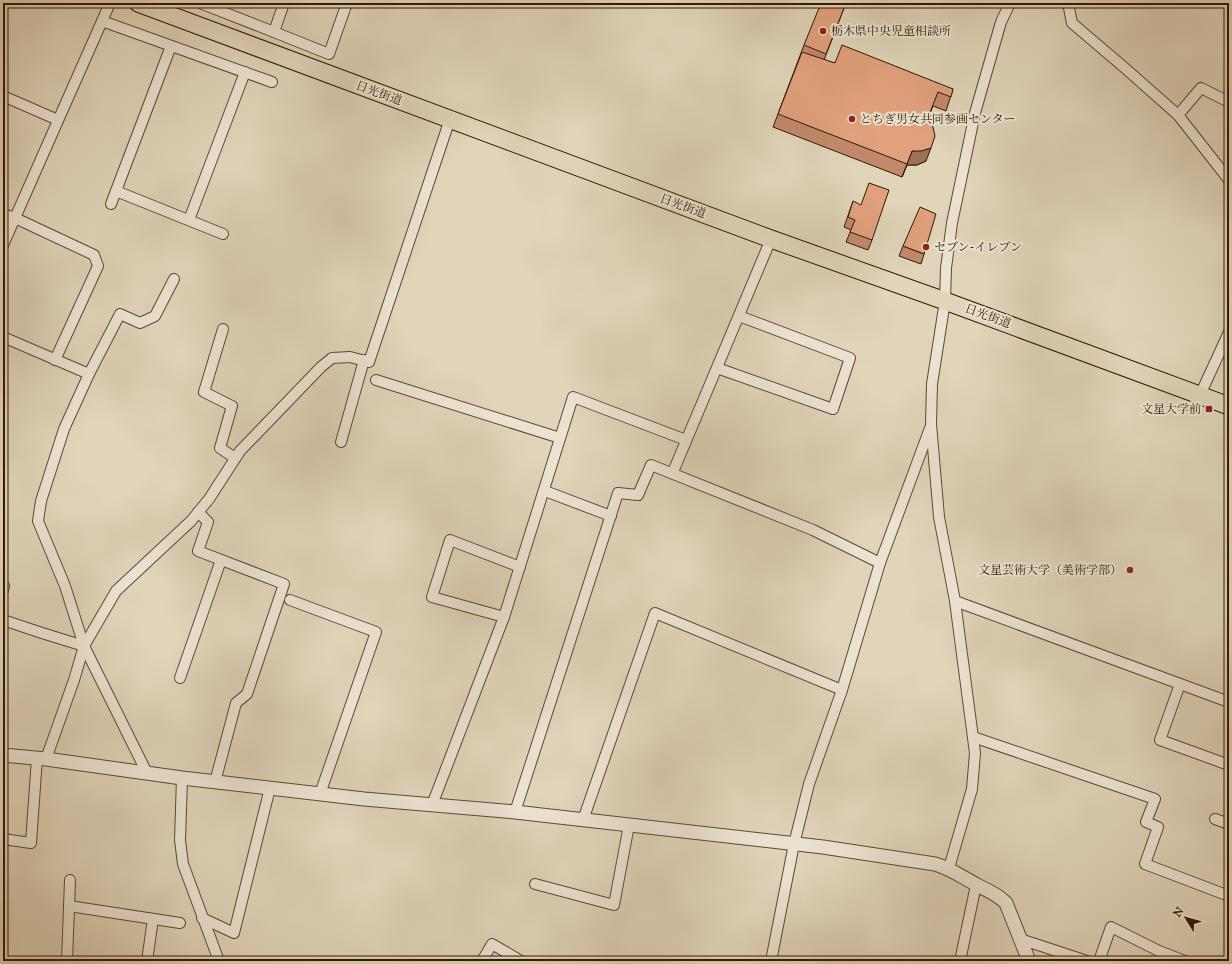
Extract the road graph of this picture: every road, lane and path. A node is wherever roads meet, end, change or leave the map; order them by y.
1 (110, 3) edge
2 (138, 3) edge
3 (200, 3) edge
4 (284, 3) edge
5 (347, 3) edge
6 (1010, 3) edge
7 (1068, 3) edge
8 (225, 8) edge
9 (102, 20) junction
10 (274, 32) junction
11 (171, 46) junction
12 (244, 72) junction
13 (272, 82) dead end
14 (3, 96) edge
15 (1229, 102) edge
16 (1178, 115) junction
17 (450, 119) junction
18 (58, 120) junction
19 (1229, 180) edge
20 (116, 191) junction
21 (111, 204) dead end
22 (3, 214) edge
23 (15, 218) junction
24 (189, 220) junction
25 (223, 234) dead end
26 (772, 239) junction
27 (3, 245) edge
28 (174, 278) dead end
29 (945, 301) junction
30 (739, 316) junction
31 (223, 329) dead end
32 (1229, 332) edge
33 (3, 337) edge
34 (55, 360) junction
35 (364, 360) junction
36 (717, 368) junction
37 (89, 374) junction
38 (376, 380) dead end
39 (1200, 395) junction
40 (1229, 406) edge
41 (931, 424) junction
42 (560, 438) junction
43 (686, 440) junction
44 (341, 442) dead end
45 (236, 458) junction
46 (673, 472) junction
47 (545, 491) junction
48 (198, 512) junction
49 (611, 516) junction
50 (222, 560) junction
51 (880, 563) junction
52 (520, 567) junction
53 (3, 586) edge
54 (3, 590) edge
55 (290, 600) dead end
56 (955, 601) junction
57 (504, 617) junction
58 (3, 620) edge
59 (84, 646) junction
60 (180, 678) dead end
61 (1180, 684) junction
62 (842, 690) junction
63 (1229, 702) edge
64 (973, 737) junction
65 (3, 755) edge
66 (41, 759) junction
67 (1229, 765) edge
68 (147, 773) junction
69 (182, 778) junction
70 (215, 782) junction
71 (270, 788) junction
72 (320, 794) junction
73 (432, 805) junction
74 (515, 812) junction
75 (1216, 819) dead end
76 (584, 820) junction
77 (1229, 824) edge
78 (629, 825) junction
79 (3, 839) edge
80 (794, 844) junction
81 (949, 868) junction
82 (70, 880) dead end
83 (535, 884) dead end
84 (976, 885) junction
85 (1229, 896) edge
86 (69, 906) junction
87 (202, 918) junction
88 (153, 919) junction
89 (180, 923) dead end
90 (1020, 939) junction
91 (67, 961) edge
92 (147, 961) edge
93 (219, 961) edge
94 (482, 961) edge
95 (521, 961) edge
96 (771, 961) edge
97 (960, 961) edge
98 (1029, 961) edge
99 (1087, 961) edge
100 (1099, 961) edge
101 (1185, 961) edge

1 - 9 street
2 - 17 highway, 日光街道
3 - 8 street
4 - 10 street
5 - 10 street
6 - 29 street
7 - 16 street
8 - 10 street
9 - 11 street
9 - 18 street
11 - 12 street
11 - 20 street
12 - 13 street
12 - 24 street
14 - 18 street
15 - 16 street
16 - 19 street
17 - 26 highway, 日光街道
17 - 35 street
18 - 23 street
20 - 21 street
20 - 24 street
22 - 23 street
23 - 27 street
23 - 34 street
24 - 25 street
26 - 29 highway, 日光街道
26 - 30 street
28 - 37 street
29 - 39 highway, 日光街道
29 - 41 street
30 - 36 street
30 - 36 street
31 - 45 street
32 - 39 street
33 - 34 street
34 - 37 street
35 - 44 street
35 - 45 street
36 - 43 street
37 - 59 street
38 - 42 street
39 - 40 highway, 日光街道
41 - 51 street
41 - 56 street
42 - 43 street
42 - 47 street
43 - 46 street
45 - 48 street
46 - 49 street
46 - 51 street
47 - 49 street
47 - 52 street
48 - 50 street
48 - 59 street
49 - 74 street
50 - 60 street
50 - 70 street
51 - 62 street
52 - 57 street
52 - 57 street
53 - 54 street
55 - 72 street
56 - 61 street
56 - 64 street
57 - 73 street
58 - 59 street
59 - 66 street
59 - 68 street
61 - 63 street
61 - 67 street
62 - 76 street
62 - 80 street
64 - 81 street
64 - 85 street
65 - 66 street
66 - 68 street
66 - 79 street
68 - 69 street
69 - 70 street
69 - 87 street
70 - 71 street
71 - 72 street
71 - 87 street
72 - 73 street
73 - 74 street
74 - 76 street
75 - 77 street
76 - 78 street
78 - 80 street
78 - 83 street
80 - 81 street
80 - 96 street
81 - 84 street
82 - 86 street
84 - 90 street
84 - 97 street
86 - 88 street
86 - 91 street
87 - 93 street
88 - 89 street
88 - 92 street
90 - 98 street
90 - 99 street
94 - 95 street
100 - 101 street

